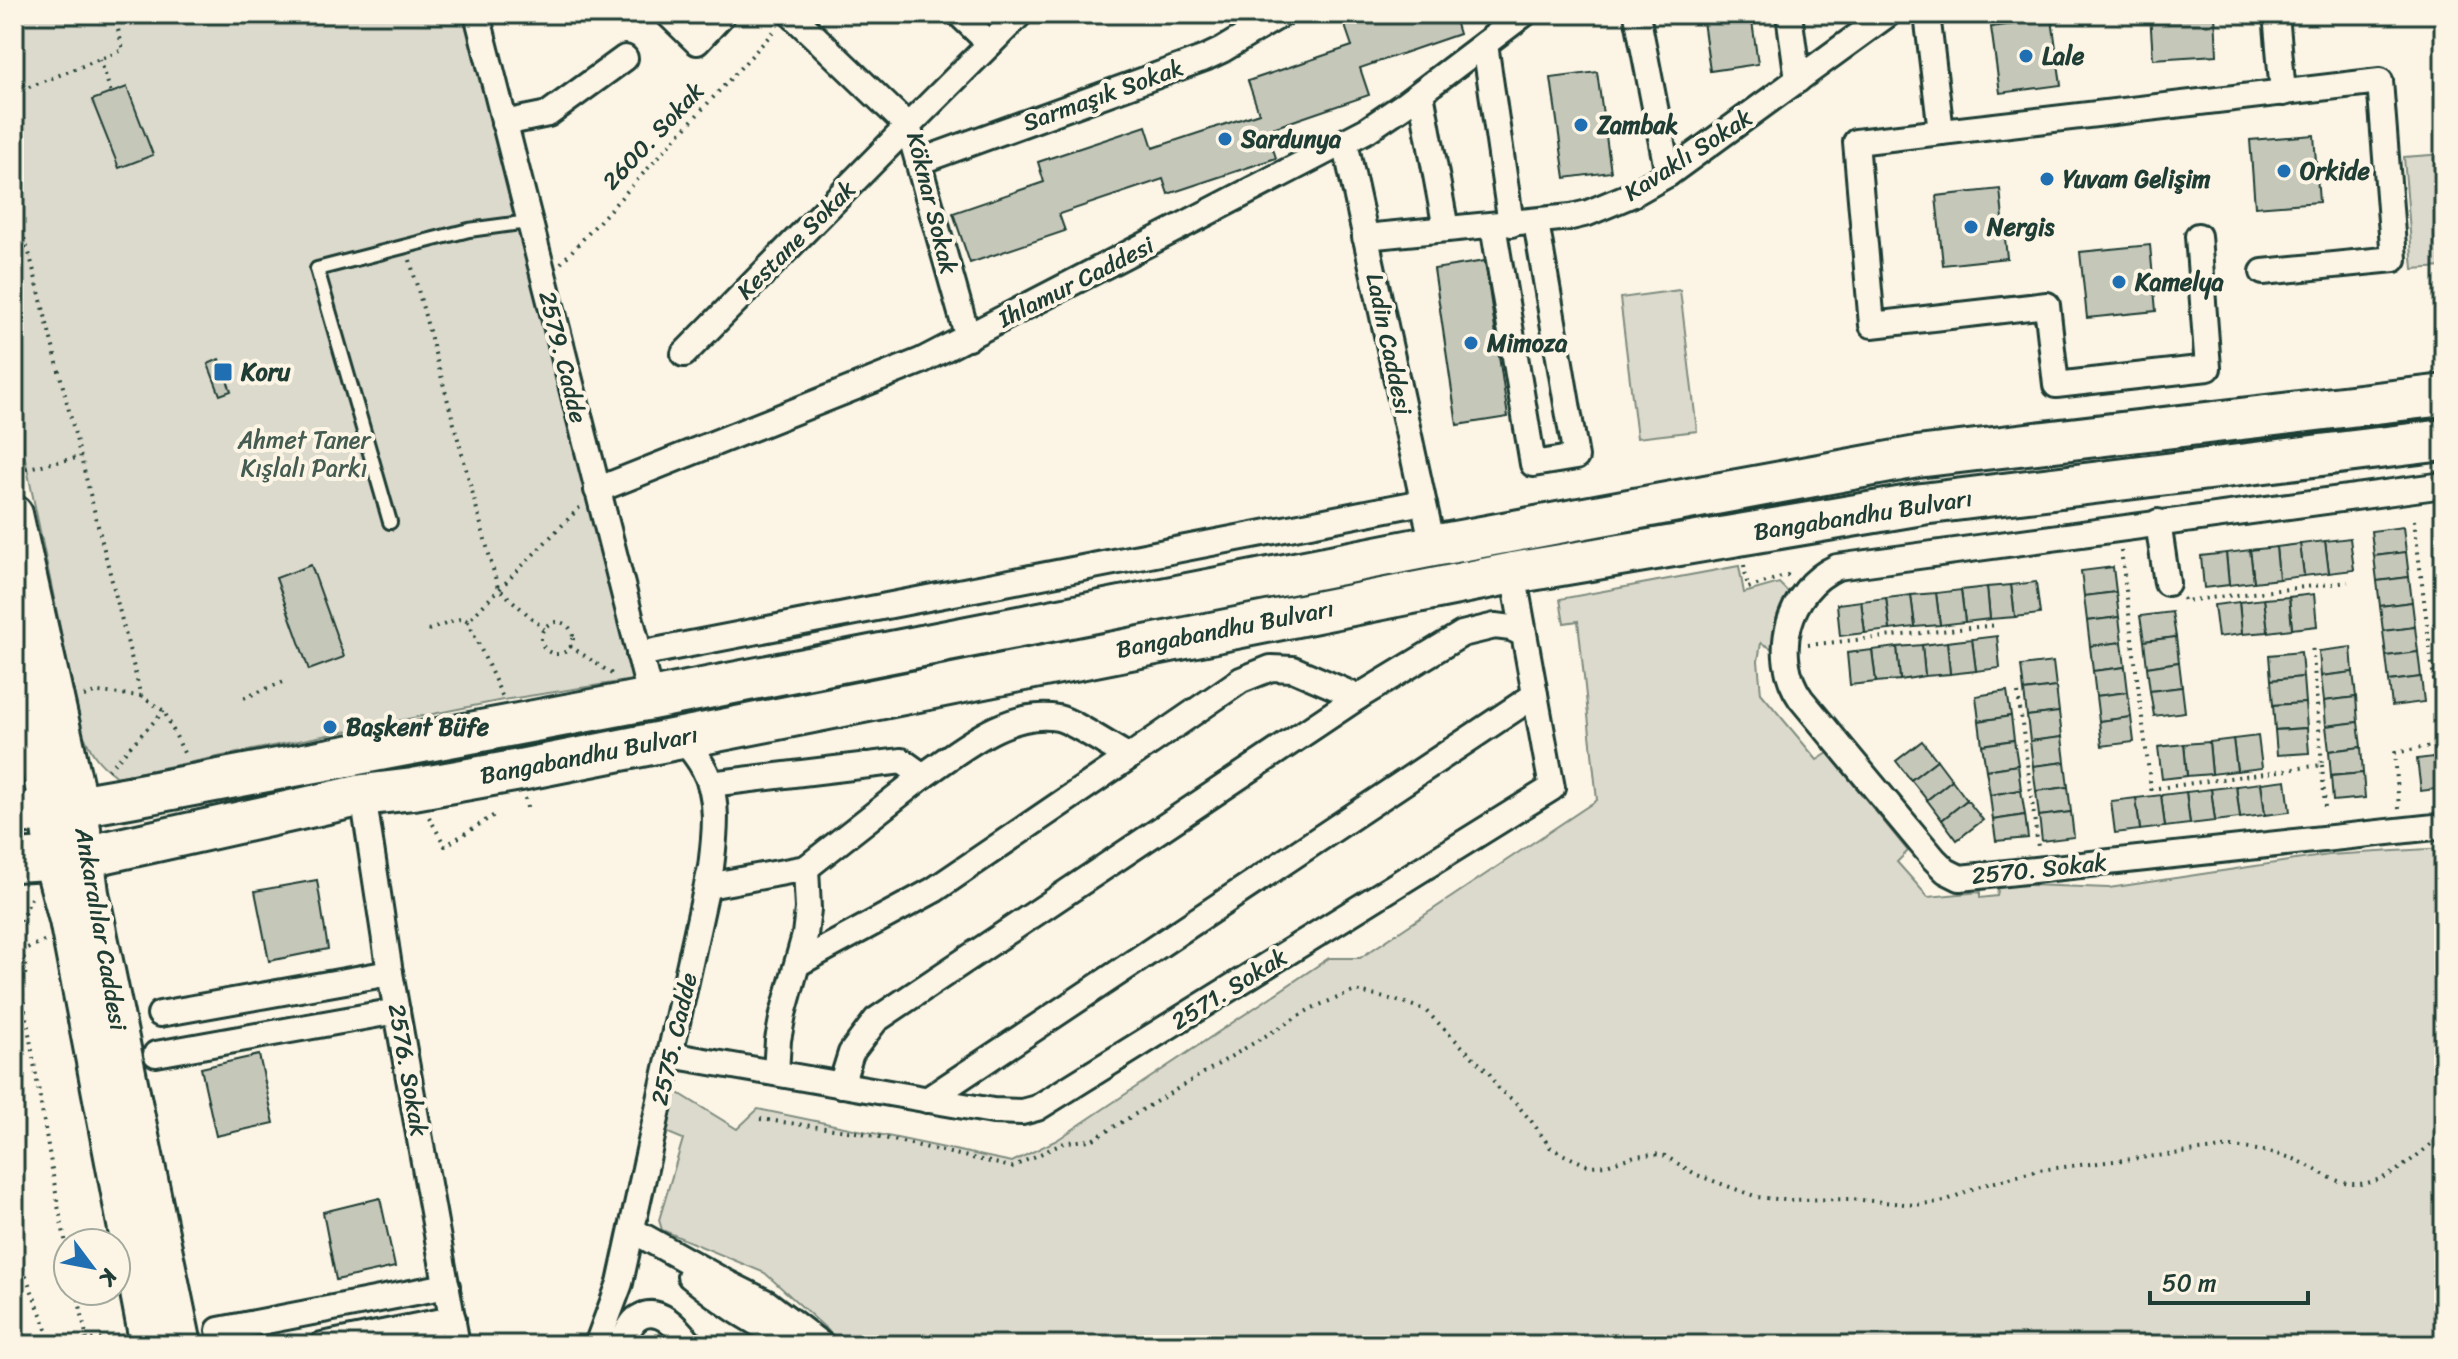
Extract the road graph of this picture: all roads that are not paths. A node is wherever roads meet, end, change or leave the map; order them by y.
1 (477, 14) edge
2 (668, 14) edge
3 (723, 14) edge
4 (959, 14) edge
5 (1020, 14) edge
6 (1282, 14) edge
7 (1524, 14) edge
8 (1637, 14) edge
9 (1789, 14) edge
10 (1888, 14) edge
11 (1927, 14) edge
12 (2276, 14) edge
13 (785, 20) edge
14 (990, 44) junction
15 (1485, 44) junction
16 (625, 58) dead end
17 (1798, 80) junction
18 (1421, 93) junction
19 (2283, 93) junction
20 (504, 123) junction
21 (908, 126) junction
22 (1941, 132) junction
23 (1345, 142) junction
24 (918, 162) junction
25 (1668, 174) junction
26 (528, 222) junction
27 (1536, 222) junction
28 (1502, 224) junction
29 (1446, 229) junction
30 (2198, 236) dead end
31 (1365, 237) junction
32 (2263, 272) dead end
33 (968, 338) junction
34 (684, 354) dead end
35 (2444, 395) edge
36 (2444, 440) edge
37 (2444, 485) edge
38 (597, 490) junction
39 (1423, 502) junction
40 (14, 514) edge
41 (390, 522) dead end
42 (2158, 522) junction
43 (1433, 546) junction
44 (1513, 573) junction
45 (2174, 585) road end
46 (1524, 634) junction
47 (14, 652) edge
48 (639, 654) junction
49 (1535, 695) junction
50 (1358, 697) junction
51 (651, 699) junction
52 (681, 736) junction
53 (1129, 757) junction
54 (923, 776) junction
55 (710, 784) junction
56 (363, 795) junction
57 (47, 810) edge
58 (2444, 826) edge
59 (69, 858) junction
60 (14, 861) edge
61 (806, 868) junction
62 (708, 886) junction
63 (799, 963) junction
64 (390, 973) junction
65 (397, 1011) junction
66 (160, 1014) dead end
67 (156, 1054) dead end
68 (670, 1055) junction
69 (776, 1073) junction
70 (841, 1085) junction
71 (927, 1100) junction
72 (632, 1230) junction
73 (447, 1286) junction
74 (453, 1319) junction
75 (219, 1330) dead end
76 (137, 1341) edge
77 (183, 1345) edge
78 (322, 1345) edge
79 (457, 1345) edge
80 (597, 1345) edge
81 (621, 1345) edge
82 (691, 1345) edge
83 (801, 1345) edge
84 (822, 1345) edge

1 - 20 street, 2579. Cadde
2 - 3 street
4 - 14 street
5 - 14 street, Köknar Sokak
6 - 24 street, Sarmaşık Sokak
7 - 15 street, Ihlamur Caddesi
8 - 25 street
9 - 17 street
10 - 17 street, Kavaklı Sokak
11 - 22 street
12 - 19 street
13 - 21 street
14 - 21 street, Köknar Sokak
15 - 18 street, Ihlamur Caddesi
15 - 28 street
16 - 20 street
17 - 25 street, Kavaklı Sokak
18 - 23 street, Ihlamur Caddesi
18 - 29 street
19 - 22 street
19 - 32 street
20 - 26 street, 2579. Cadde
21 - 24 street, Köknar Sokak
21 - 34 street, Kestane Sokak
22 - 30 street
23 - 31 street, Ladin Caddesi
23 - 33 street, Ihlamur Caddesi
24 - 33 street, Köknar Sokak
25 - 27 street, Kavaklı Sokak
26 - 38 street, 2579. Cadde
26 - 41 lane
27 - 28 street, Kavaklı Sokak
27 - 28 street
28 - 29 street, Kavaklı Sokak
29 - 31 street, Kavaklı Sokak
31 - 39 street, Ladin Caddesi
33 - 38 street, Ihlamur Caddesi
35 - 43 main road, Bangabandhu Bulvarı
36 - 44 main road, Bangabandhu Bulvarı
37 - 42 street
38 - 48 street, 2579. Cadde
39 - 43 street, Ladin Caddesi
39 - 48 street
40 - 57 main road, Ankaralılar Caddesi
42 - 45 street
42 - 58 street, 2570. Sokak
43 - 51 main road, Bangabandhu Bulvarı
44 - 46 street, 2571. Sokak
44 - 52 main road, Bangabandhu Bulvarı
46 - 49 street, 2571. Sokak
46 - 50 street
47 - 57 main road, Ankaralılar Caddesi
48 - 51 street, 2579. Cadde
49 - 71 street
49 - 71 street, 2571. Sokak
50 - 53 street
50 - 70 street
51 - 52 main road
51 - 57 main road, Bangabandhu Bulvarı
52 - 55 street, 2575. Cadde
52 - 56 main road, Bangabandhu Bulvarı
53 - 54 street
53 - 63 street
54 - 55 street
54 - 61 street
55 - 62 street, 2575. Cadde
56 - 59 main road, Bangabandhu Bulvarı
56 - 64 street, 2576. Sokak
57 - 59 main road, Ankaralılar Caddesi
59 - 60 main road, Bangabandhu Bulvarı
59 - 76 main road, Ankaralılar Caddesi
59 - 77 main road, Ankaralılar Caddesi
61 - 62 street
61 - 63 street
62 - 68 street, 2575. Cadde
63 - 69 street
64 - 65 street, 2576. Sokak
64 - 66 street
65 - 67 street
65 - 73 street, 2576. Sokak
68 - 69 street, 2571. Sokak
68 - 72 street, 2575. Cadde
69 - 70 street, 2571. Sokak
70 - 71 street, 2571. Sokak
72 - 80 street, 2575. Cadde
72 - 83 street
72 - 84 street
73 - 74 street, 2576. Sokak
73 - 75 street
74 - 78 street
74 - 79 street, 2576. Sokak
81 - 82 street

